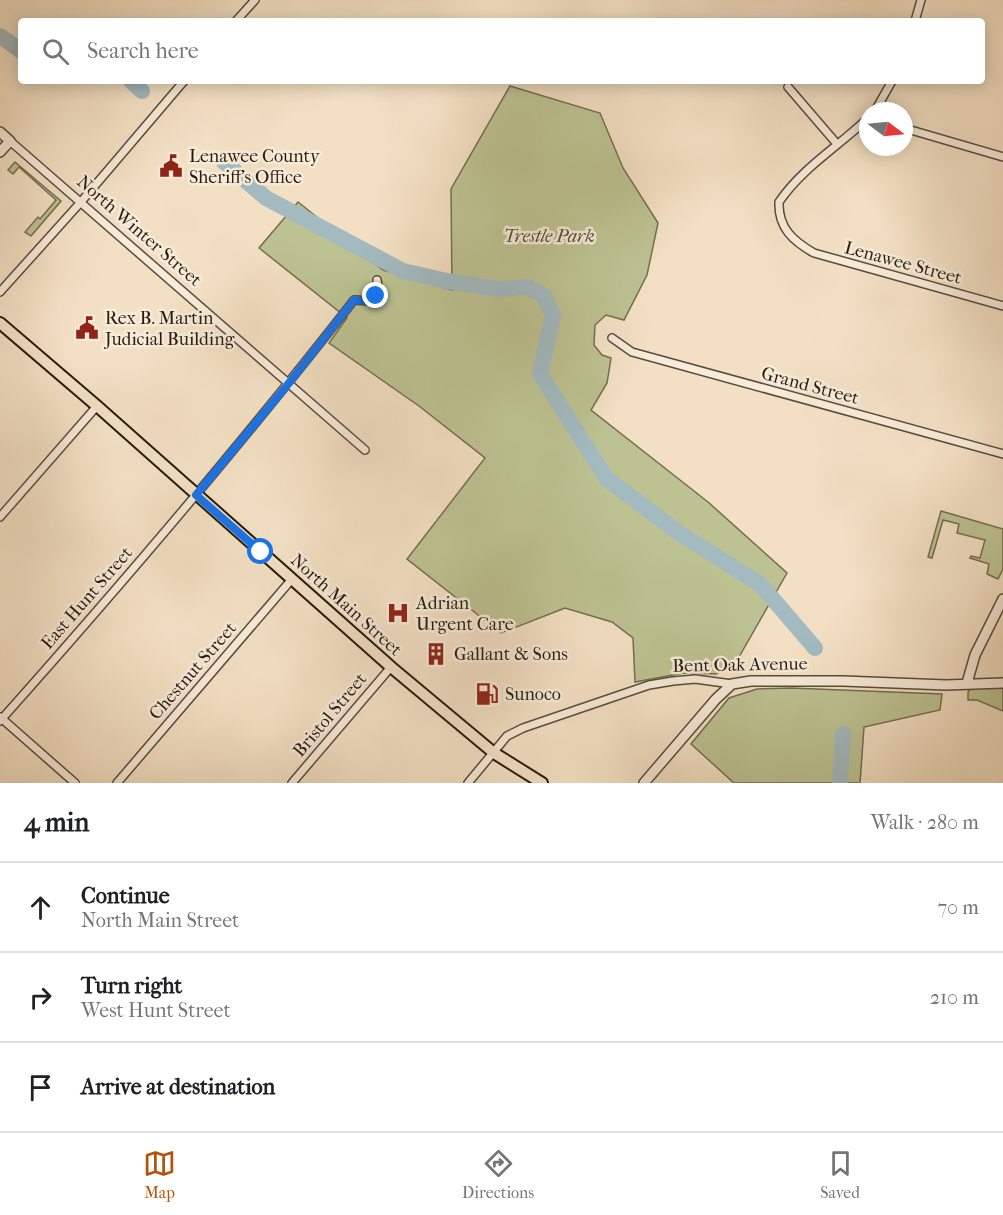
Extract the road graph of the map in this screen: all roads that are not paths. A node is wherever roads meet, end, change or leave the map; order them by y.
1 (255, 0) edge
2 (921, 0) edge
3 (239, 18) edge
4 (916, 18) edge
5 (181, 84) edge
6 (891, 84) edge
7 (788, 87) dead end
8 (882, 102) edge
9 (859, 126) edge
10 (913, 131) edge
11 (0, 132) edge
12 (10, 141) junction
13 (837, 144) junction
14 (0, 152) edge
15 (1003, 157) edge
16 (80, 204) junction
17 (377, 280) dead end
18 (0, 292) edge
19 (1003, 306) edge
20 (0, 323) edge
21 (612, 338) dead end
22 (289, 383) junction
23 (97, 406) junction
24 (364, 450) dead end
25 (1003, 454) edge
26 (196, 495) junction
27 (0, 518) edge
28 (292, 579) junction
29 (1003, 599) edge
30 (391, 667) junction
31 (967, 683) junction
32 (1003, 683) edge
33 (732, 684) junction
34 (1, 719) edge
35 (494, 753) junction
36 (75, 783) edge
37 (117, 783) edge
38 (292, 783) edge
39 (468, 783) edge
40 (542, 783) edge
41 (644, 783) edge

1 - 3 street
2 - 4 street
5 - 16 street
6 - 8 street
7 - 13 street
9 - 13 street
10 - 15 street
11 - 12 street, North Winter Street
12 - 14 street
12 - 16 street, North Winter Street
13 - 19 street, Lenawee Street
16 - 18 street
16 - 22 street, North Winter Street
17 - 22 street, East Hunt Street
20 - 23 main road, North Main Street
21 - 25 street, Grand Street
22 - 24 street, North Winter Street
22 - 26 street, East Hunt Street
23 - 26 main road, North Main Street
23 - 27 street
26 - 28 main road, North Main Street
26 - 34 street, East Hunt Street
28 - 30 main road, North Main Street
28 - 37 street, Chestnut Street
29 - 31 street
30 - 35 main road, North Main Street
30 - 38 street, Bristol Street
31 - 32 street, Bent Oak Avenue
31 - 33 street, Bent Oak Avenue
33 - 35 street, Bent Oak Avenue
33 - 41 street
34 - 36 street
35 - 39 street, Bent Oak Avenue
35 - 40 main road, North Main Street

